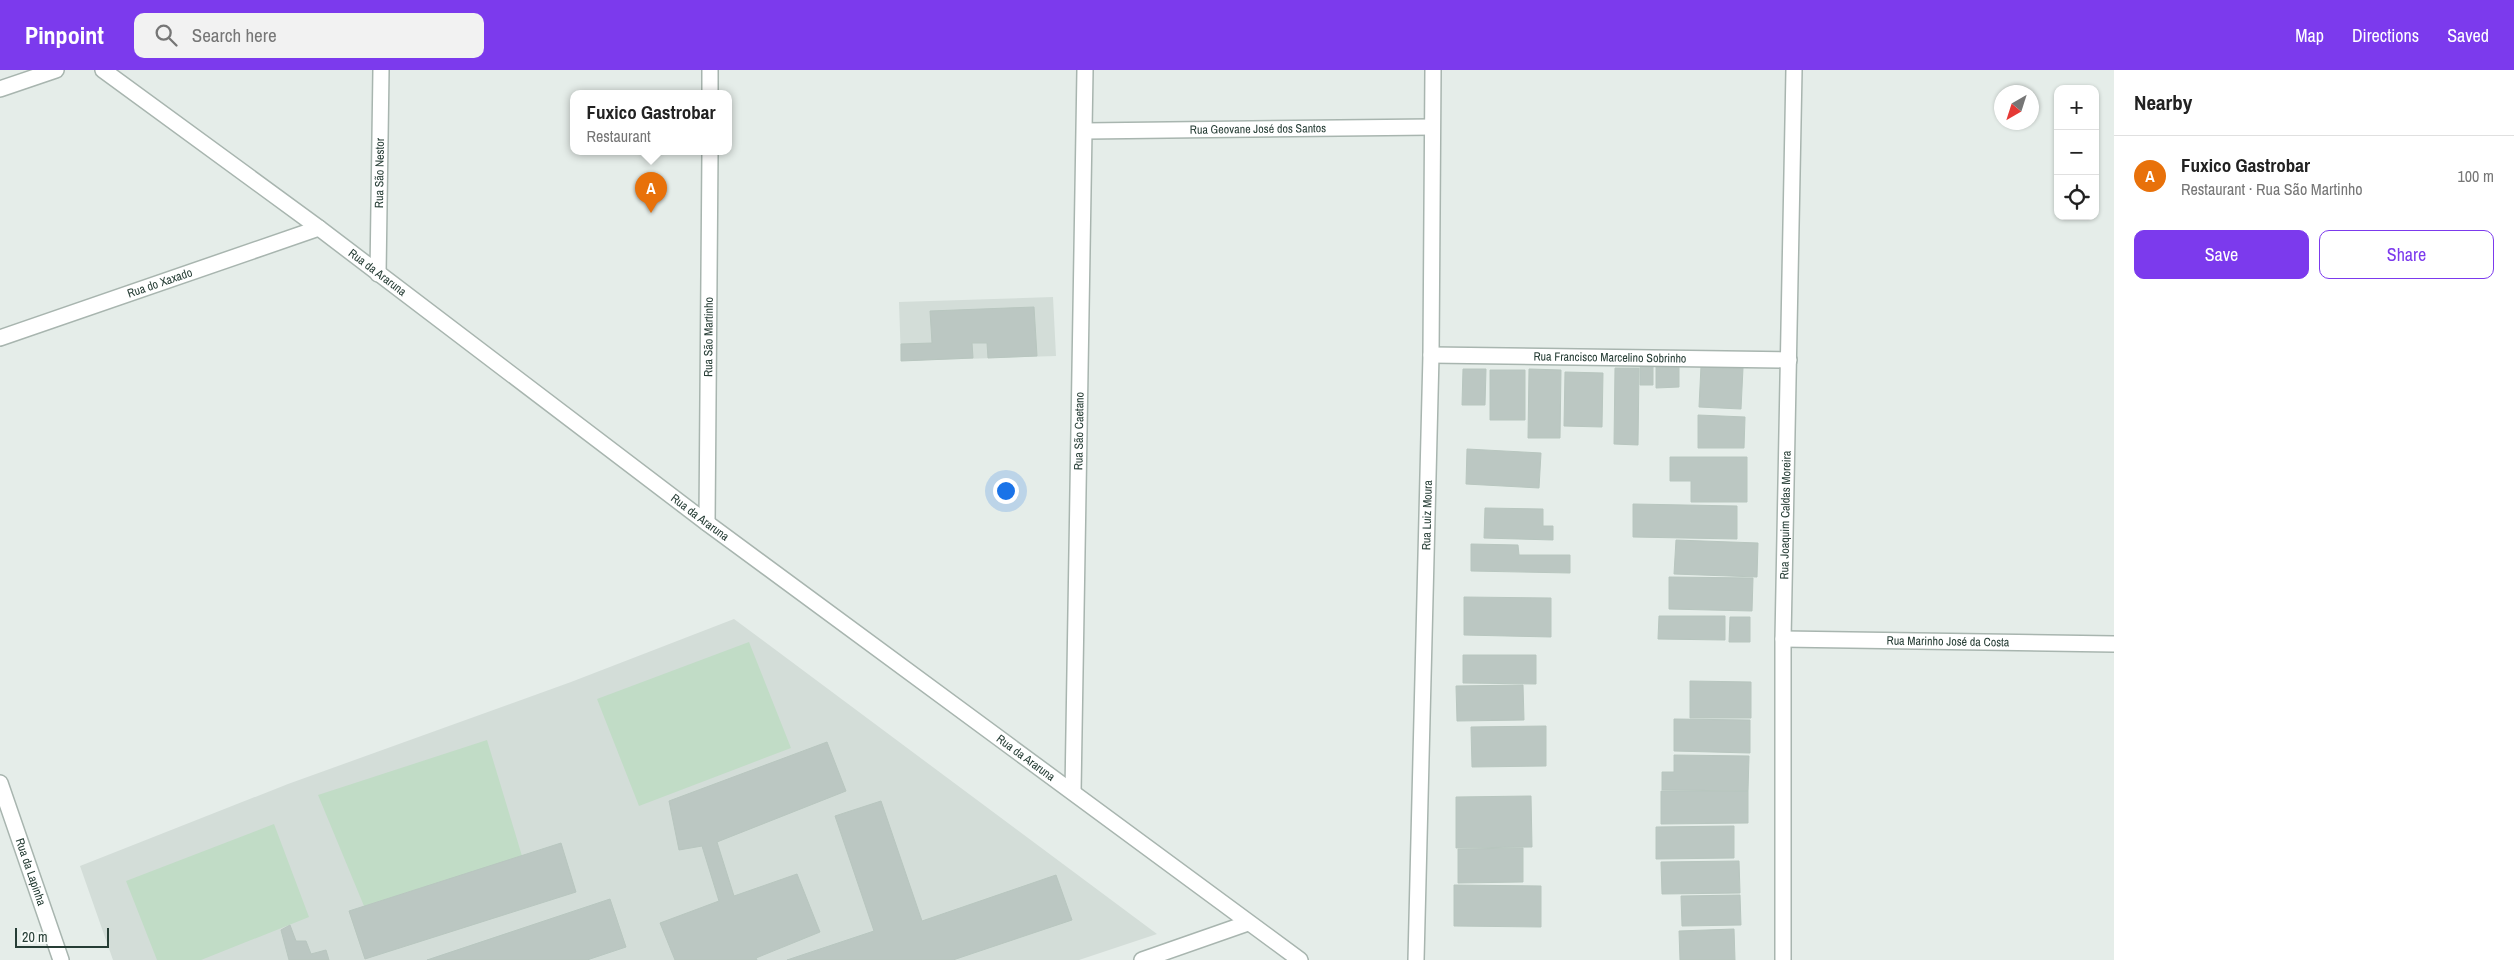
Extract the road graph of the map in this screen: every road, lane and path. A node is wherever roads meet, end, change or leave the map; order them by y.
1 (56, 70) edge
2 (103, 70) edge
3 (381, 70) edge
4 (710, 70) edge
5 (1086, 70) edge
6 (1433, 70) edge
7 (1794, 70) edge
8 (0, 89) edge
9 (710, 90) edge
10 (1432, 127) junction
11 (1086, 131) junction
12 (710, 155) edge
13 (319, 228) junction
14 (378, 274) junction
15 (0, 338) edge
16 (1430, 355) junction
17 (1789, 360) junction
18 (707, 523) junction
19 (1783, 639) junction
20 (2114, 644) edge
21 (0, 783) edge
22 (1074, 792) junction
23 (1248, 923) junction
24 (61, 960) edge
25 (1142, 960) edge
26 (1300, 960) edge
27 (1416, 960) edge
28 (1783, 960) edge

1 - 8 street
2 - 13 street, Rua da Araruna
3 - 14 street, Rua São Nestor
4 - 9 street
5 - 11 street, Rua São Caetano
6 - 10 street, Rua Luiz Moura
7 - 17 street, Rua Joaquim Caldas Moreira
10 - 11 street, Rua Geovane José dos Santos
10 - 16 street, Rua Luiz Moura
11 - 22 street, Rua São Caetano
12 - 18 street, Rua São Martinho
13 - 14 street, Rua da Araruna
13 - 15 street, Rua do Xaxado
14 - 18 street, Rua da Araruna
16 - 17 street, Rua Francisco Marcelino Sobrinho
16 - 27 street, Rua Luiz Moura
17 - 19 street, Rua Joaquim Caldas Moreira
18 - 22 street, Rua da Araruna
19 - 20 street, Rua Marinho José da Costa
19 - 28 street, Rua Joaquim Caldas Moreira
21 - 24 street, Rua da Lapinha
22 - 23 street, Rua da Araruna
23 - 25 street
23 - 26 street, Rua da Araruna

